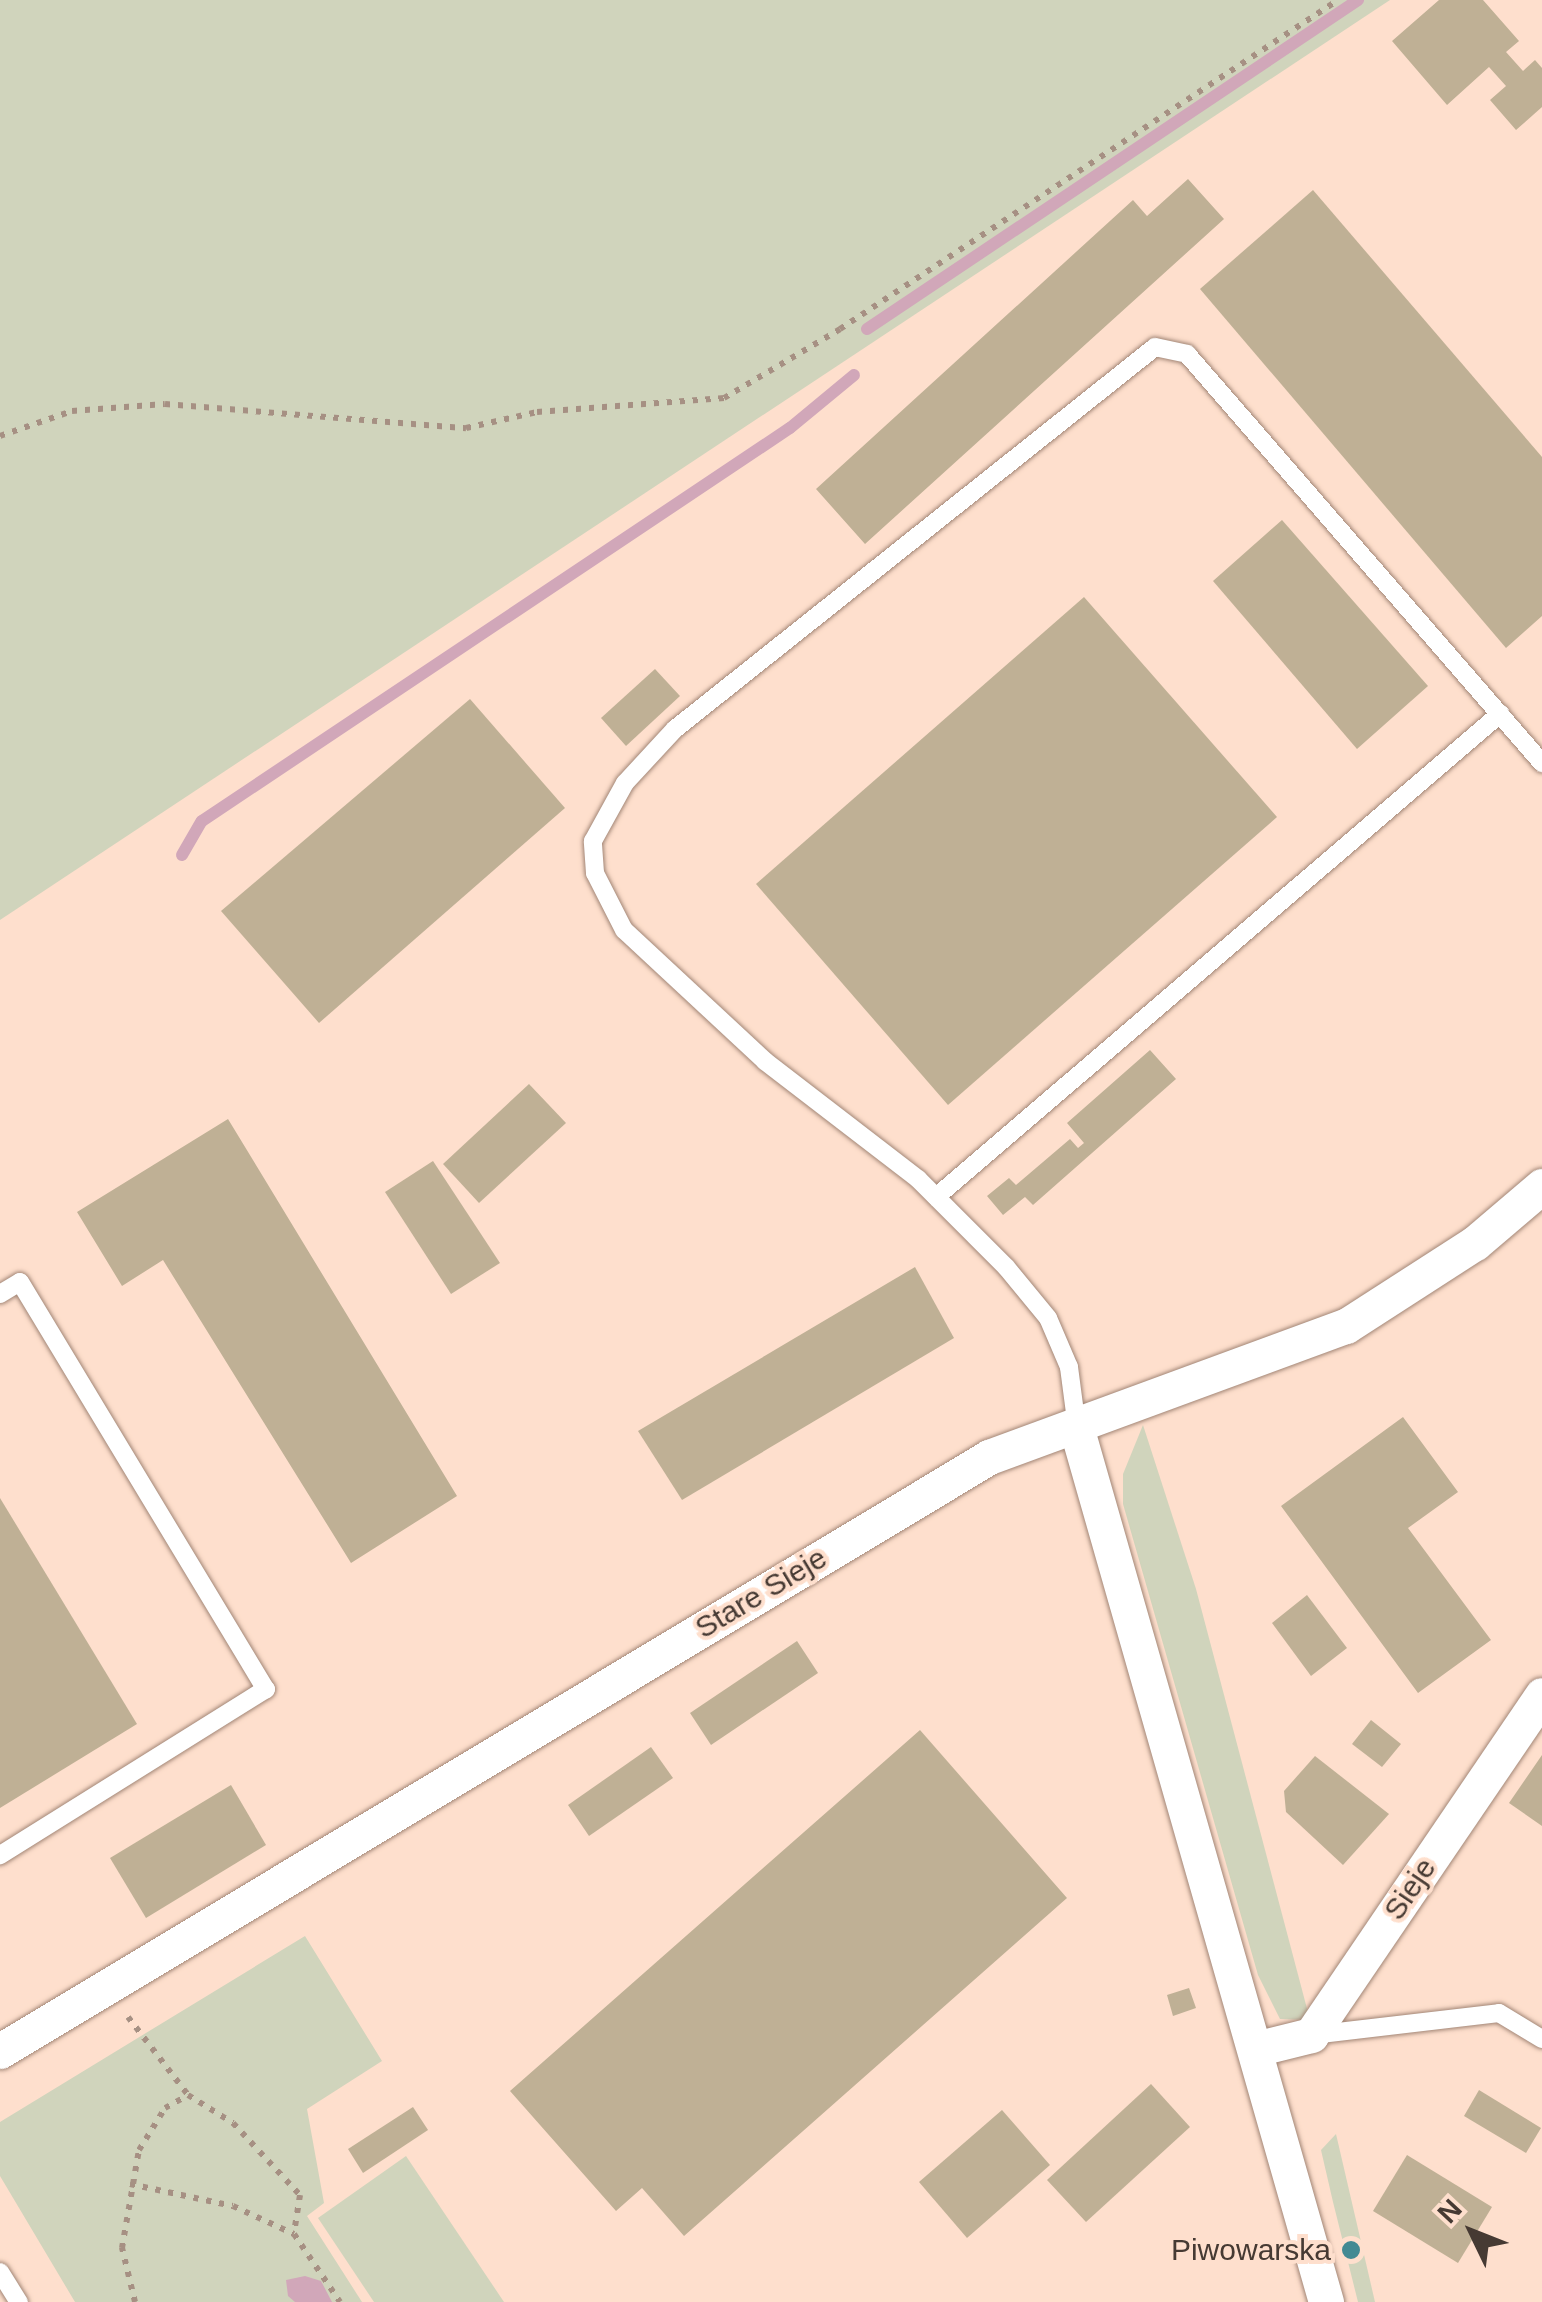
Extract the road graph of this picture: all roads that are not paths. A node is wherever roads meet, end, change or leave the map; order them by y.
1 (1500, 714) junction
2 (1542, 763) edge
3 (1542, 1186) edge
4 (936, 1197) junction
5 (0, 1294) edge
6 (1077, 1430) junction
7 (1542, 1696) edge
8 (0, 1854) edge
9 (1311, 2036) junction
10 (1542, 2039) edge
11 (1254, 2050) junction
12 (0, 2051) edge
13 (0, 2272) edge
14 (18, 2302) edge
15 (1326, 2302) edge

1 - 2 lane
1 - 4 lane
1 - 4 lane
3 - 6 street, Stare Sieje
4 - 6 lane
5 - 8 lane
6 - 11 street
6 - 12 street, Stare Sieje
7 - 9 street, Sieje
9 - 10 lane
9 - 11 street
11 - 15 street
13 - 14 lane

